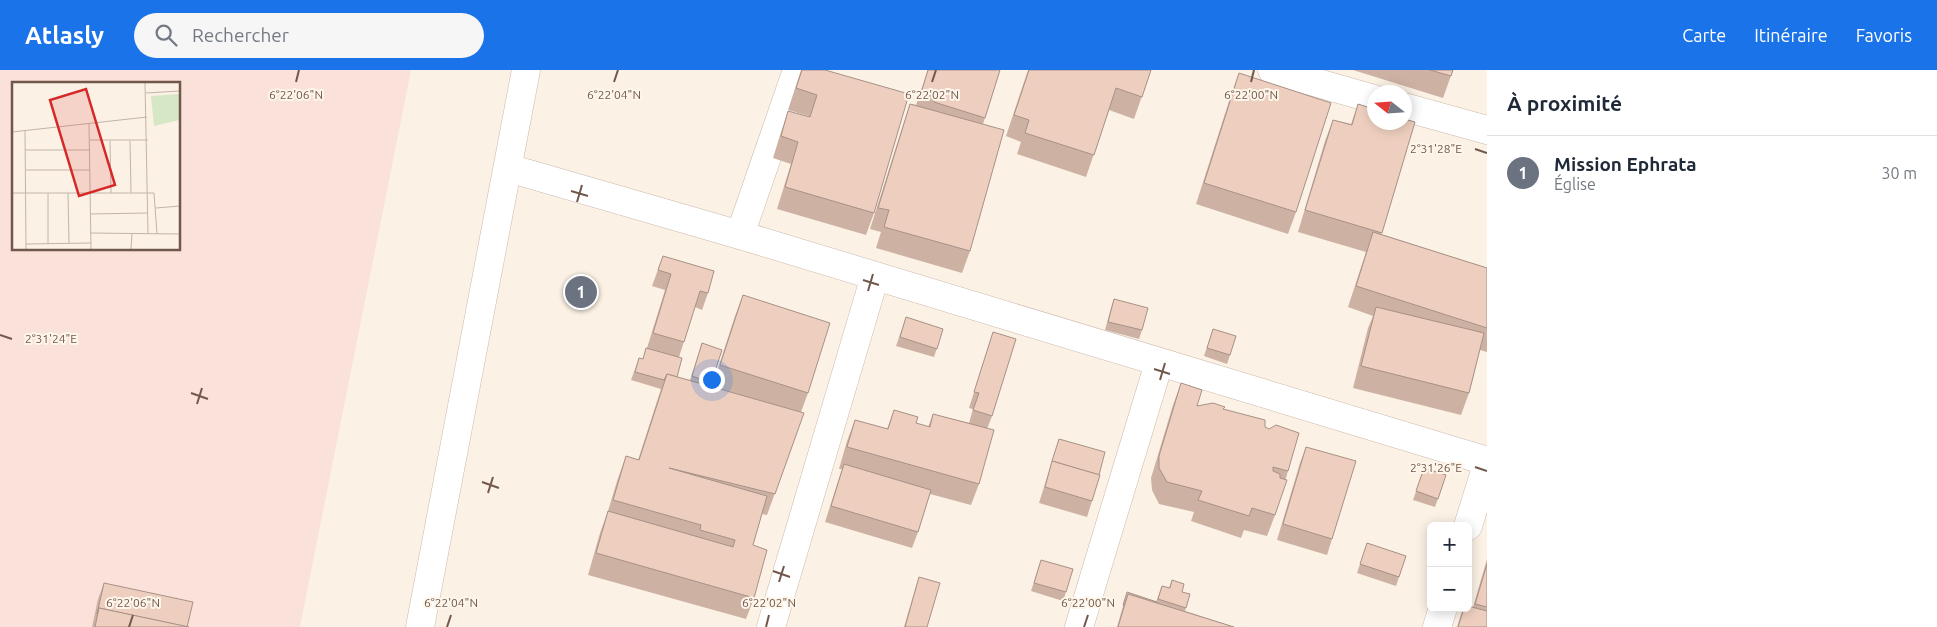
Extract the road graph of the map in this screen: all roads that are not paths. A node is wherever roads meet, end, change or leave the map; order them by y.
1 (526, 70) edge
2 (797, 70) edge
3 (1272, 70) edge
4 (1367, 97) edge
5 (1412, 109) edge
6 (1487, 130) edge
7 (508, 168) junction
8 (740, 235) junction
9 (875, 276) junction
10 (1160, 363) junction
11 (1487, 463) edge
12 (1469, 522) edge
13 (1442, 612) edge
14 (420, 627) edge
15 (771, 627) edge
16 (1079, 627) edge
17 (1438, 627) edge

1 - 7 street
2 - 8 street
3 - 4 street
5 - 6 street
7 - 8 street
7 - 14 street
8 - 9 street
9 - 10 street
9 - 15 street
10 - 11 street
10 - 16 street
11 - 12 street
13 - 17 street

